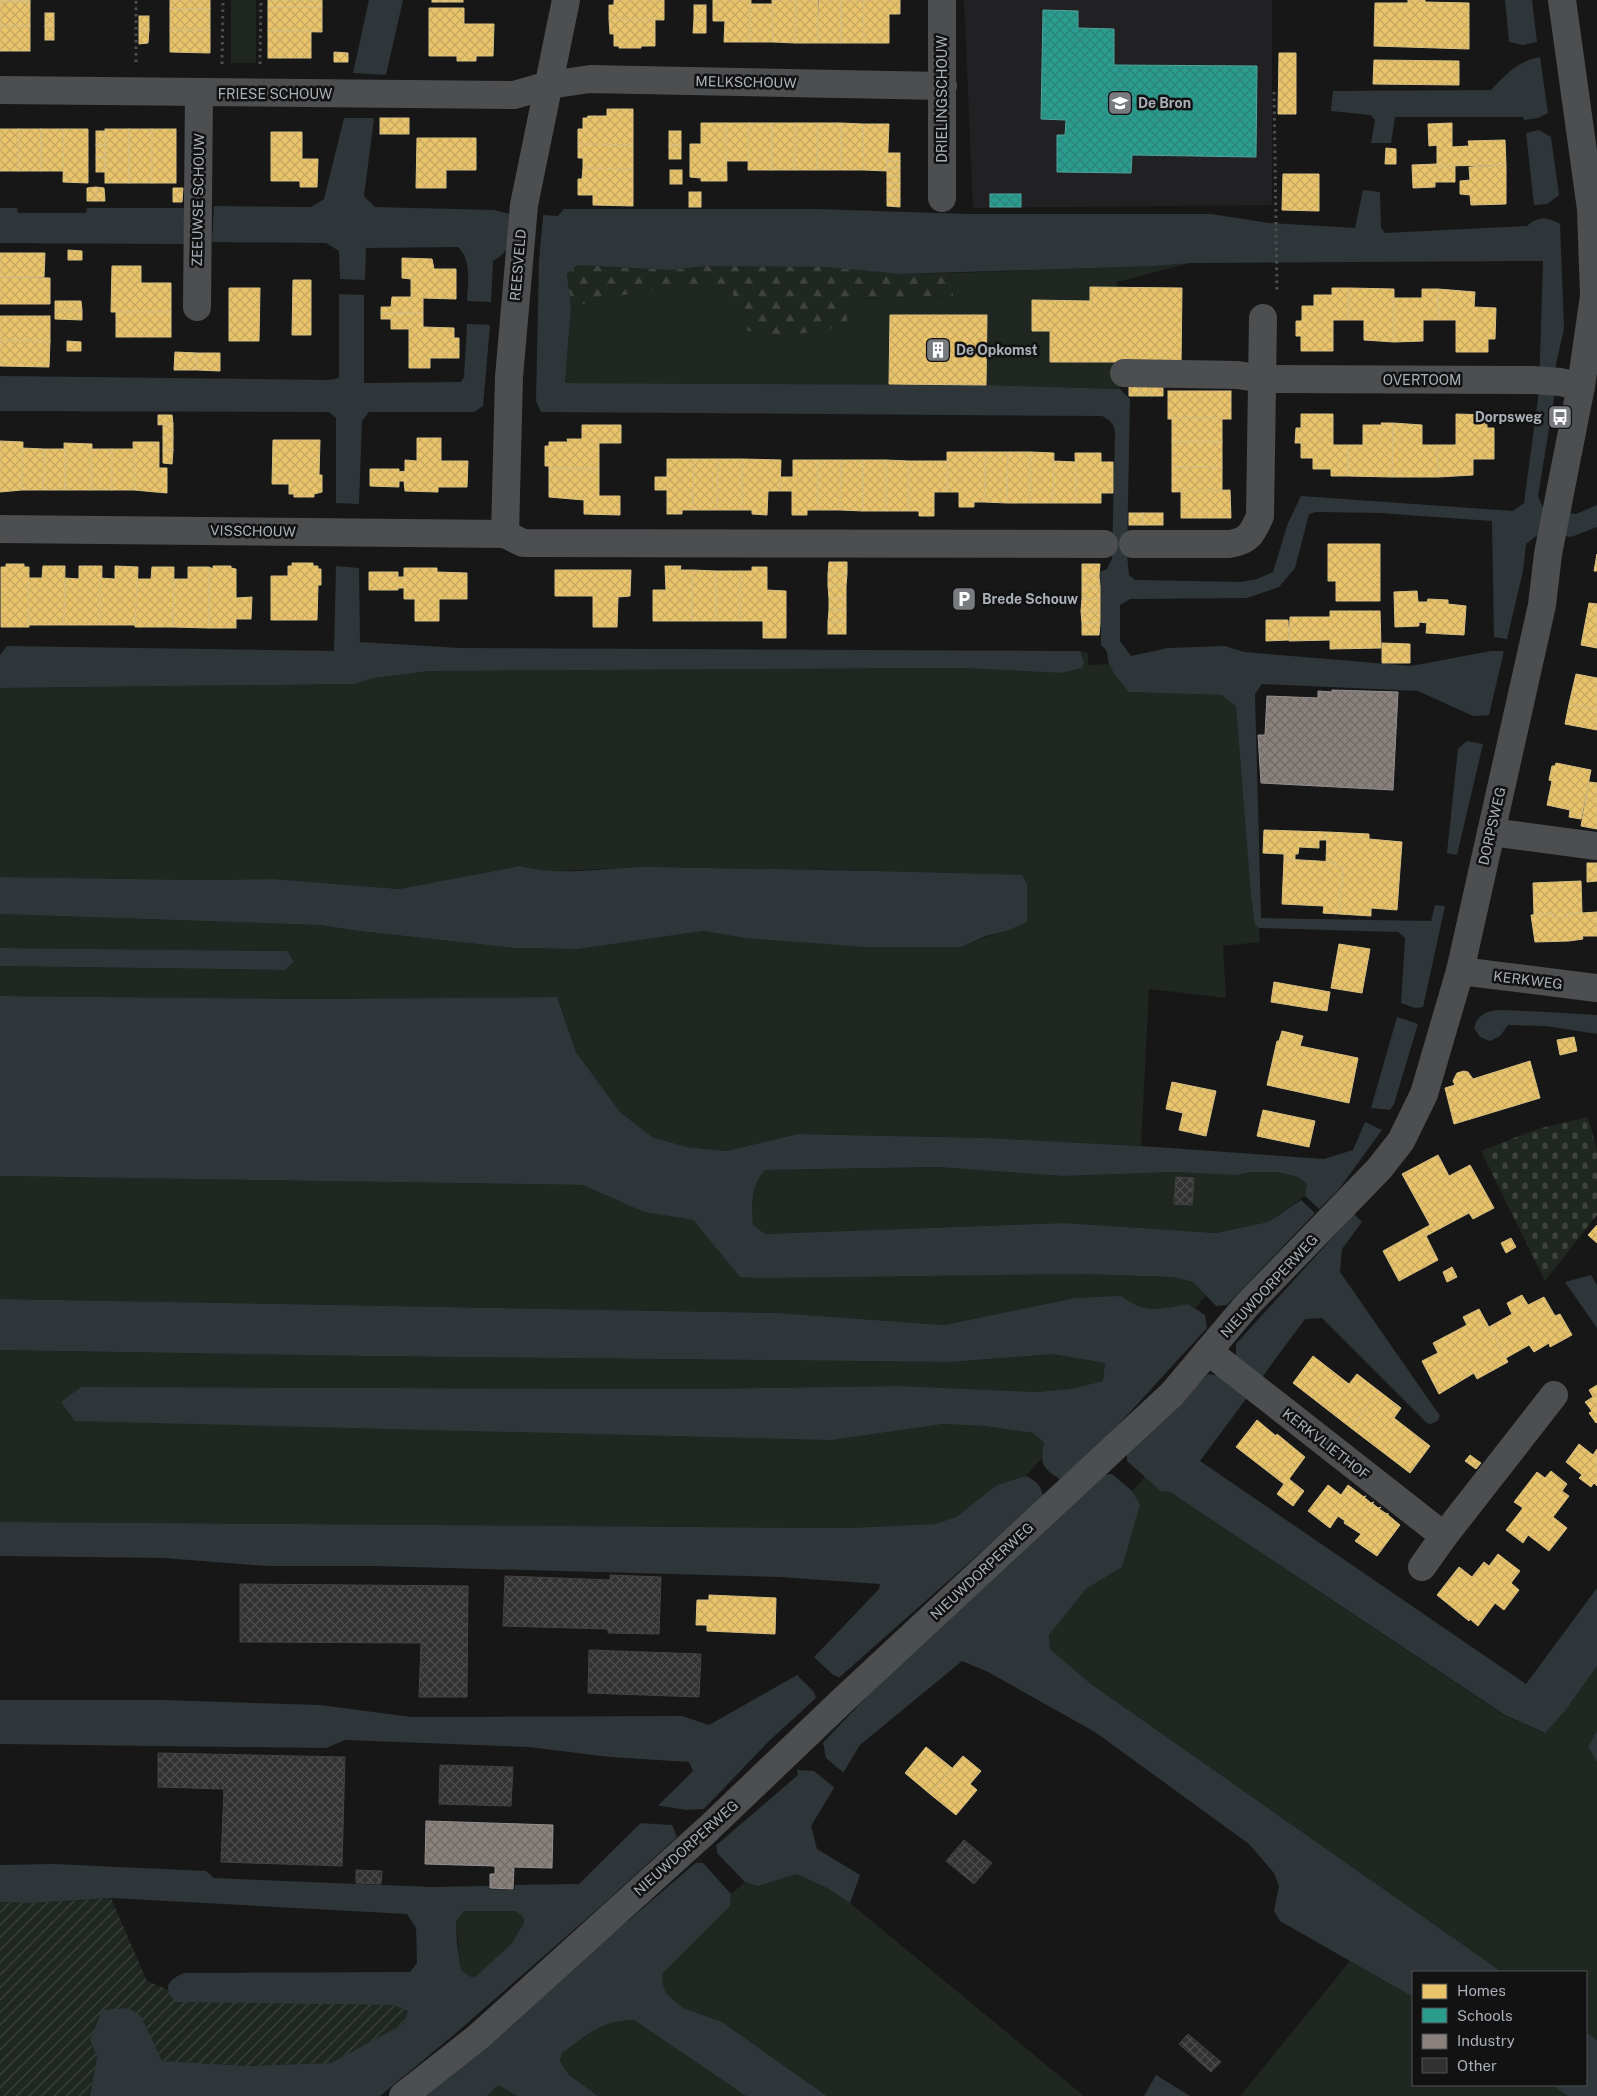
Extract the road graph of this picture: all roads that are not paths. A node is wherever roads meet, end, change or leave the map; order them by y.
1 (566, 0) edge
2 (942, 0) edge
3 (1562, 0) edge
4 (549, 85) junction
5 (943, 86) junction
6 (0, 90) edge
7 (211, 93) junction
8 (942, 198) dead end
9 (197, 307) dead end
10 (1263, 318) dead end
11 (1593, 341) edge
12 (1124, 373) dead end
13 (1262, 379) junction
14 (1571, 384) junction
15 (0, 529) edge
16 (505, 534) junction
17 (1104, 544) dead end
18 (1133, 544) dead end
19 (1491, 832) junction
20 (1597, 846) edge
21 (1460, 971) junction
22 (1597, 988) edge
23 (1208, 1351) junction
24 (1554, 1395) dead end
25 (1444, 1536) junction
26 (1422, 1566) dead end
27 (403, 2096) edge

1 - 4 street, REESVELD
2 - 5 street, DRIELINGSCHOUW
3 - 11 street, DORPSWEG
4 - 5 street, MELKSCHOUW
4 - 7 street, FRIESE SCHOUW
4 - 16 street, REESVELD
5 - 8 street, DRIELINGSCHOUW
6 - 7 street, FRIESE SCHOUW
7 - 9 street, ZEEUWSE SCHOUW
10 - 13 street
11 - 14 street, DORPSWEG
12 - 13 street, OVERTOOM
13 - 14 street, OVERTOOM
13 - 18 street
14 - 19 street, DORPSWEG
15 - 16 street, VISSCHOUW
16 - 17 street
19 - 20 street
19 - 21 street, DORPSWEG
21 - 22 street, KERKWEG
21 - 23 street, NIEUWDORPERWEG
23 - 25 street, KERKVLIETHOF
23 - 27 street, NIEUWDORPERWEG
24 - 25 street
25 - 26 street

